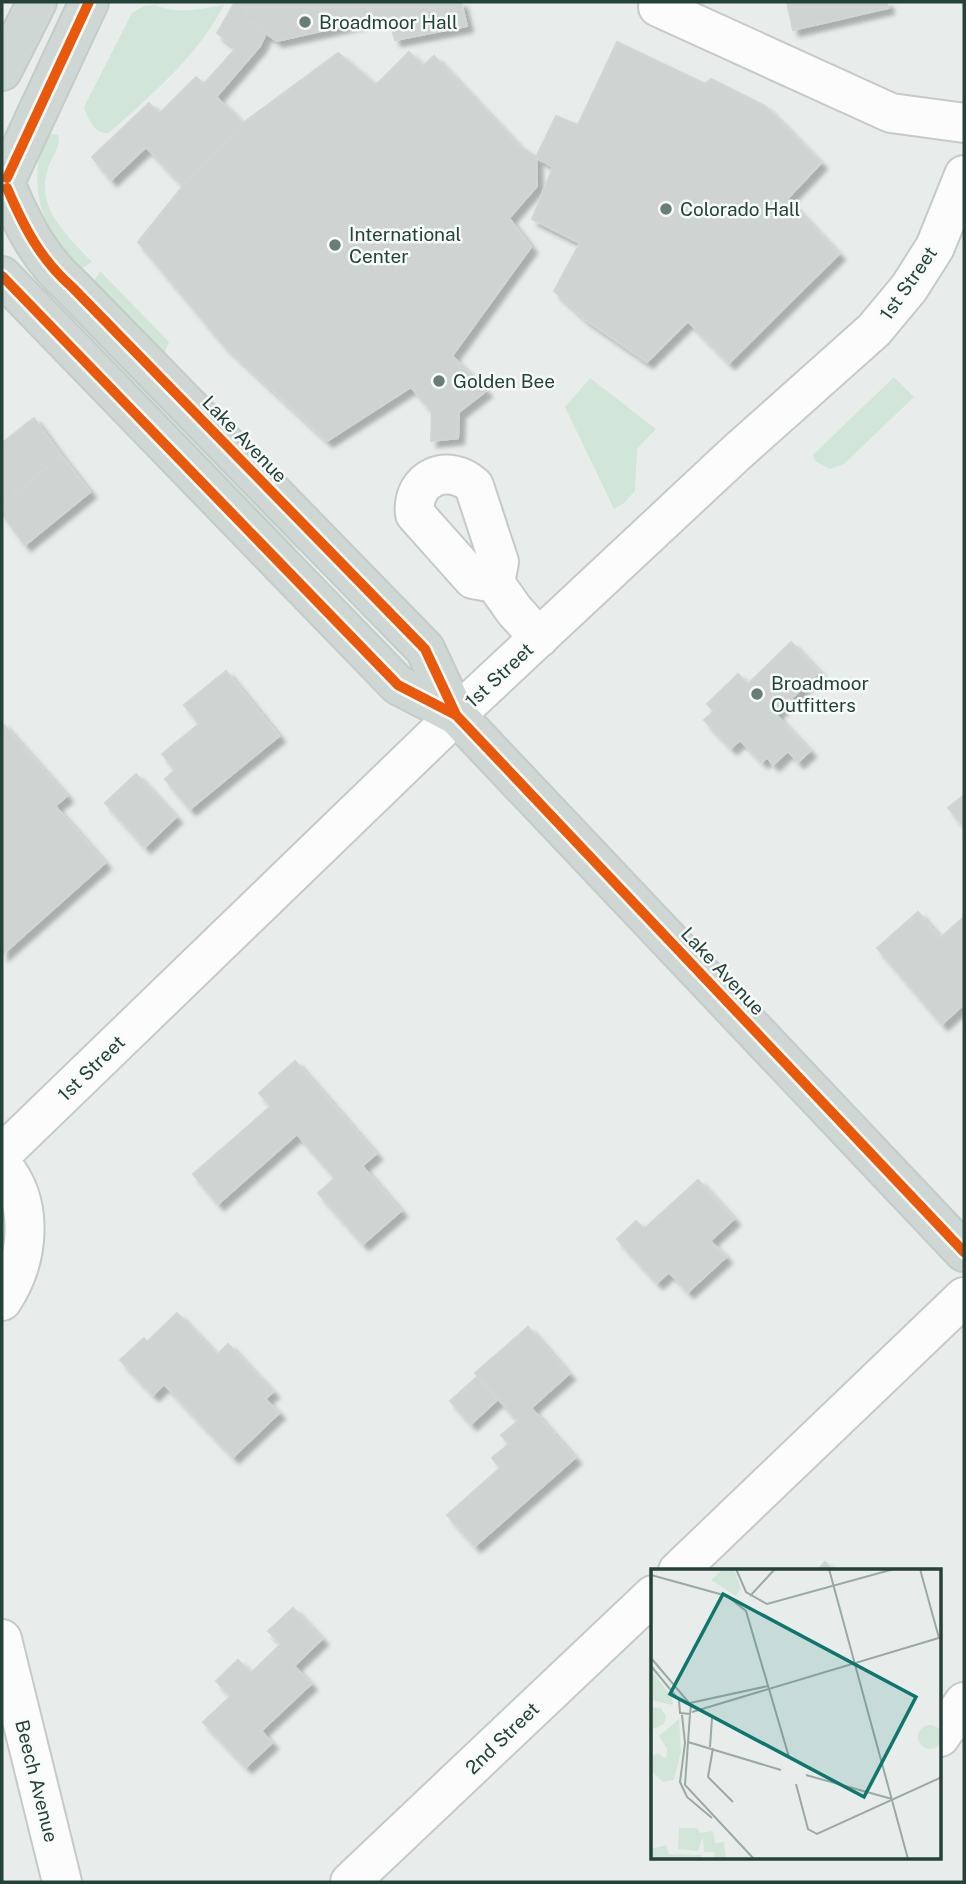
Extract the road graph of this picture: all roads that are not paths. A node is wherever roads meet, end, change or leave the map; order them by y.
1 (37, 2) edge
2 (89, 2) edge
3 (658, 6) dead end
4 (2, 71) edge
5 (964, 122) edge
6 (964, 174) edge
7 (4, 183) edge
8 (2, 275) edge
9 (495, 583) dead end
10 (538, 638) junction
11 (456, 715) junction
12 (2, 1154) edge
13 (2, 1165) edge
14 (964, 1252) edge
15 (964, 1297) edge
16 (2, 1301) edge
17 (681, 1569) edge
18 (651, 1598) edge
19 (2, 1639) edge
20 (964, 1702) edge
21 (942, 1735) edge
22 (62, 1882) edge
23 (350, 1882) edge

1 - 4 main road
2 - 7 main road
3 - 5 street
6 - 10 street, 1st Street
7 - 11 main road, Lake Avenue
8 - 11 main road, Lake Avenue
9 - 10 street
10 - 11 street, 1st Street
11 - 12 street, 1st Street
11 - 14 main road, Lake Avenue
13 - 16 street
15 - 17 street, 2nd Street
18 - 23 street, 2nd Street
19 - 22 street, Beech Avenue
20 - 21 street

